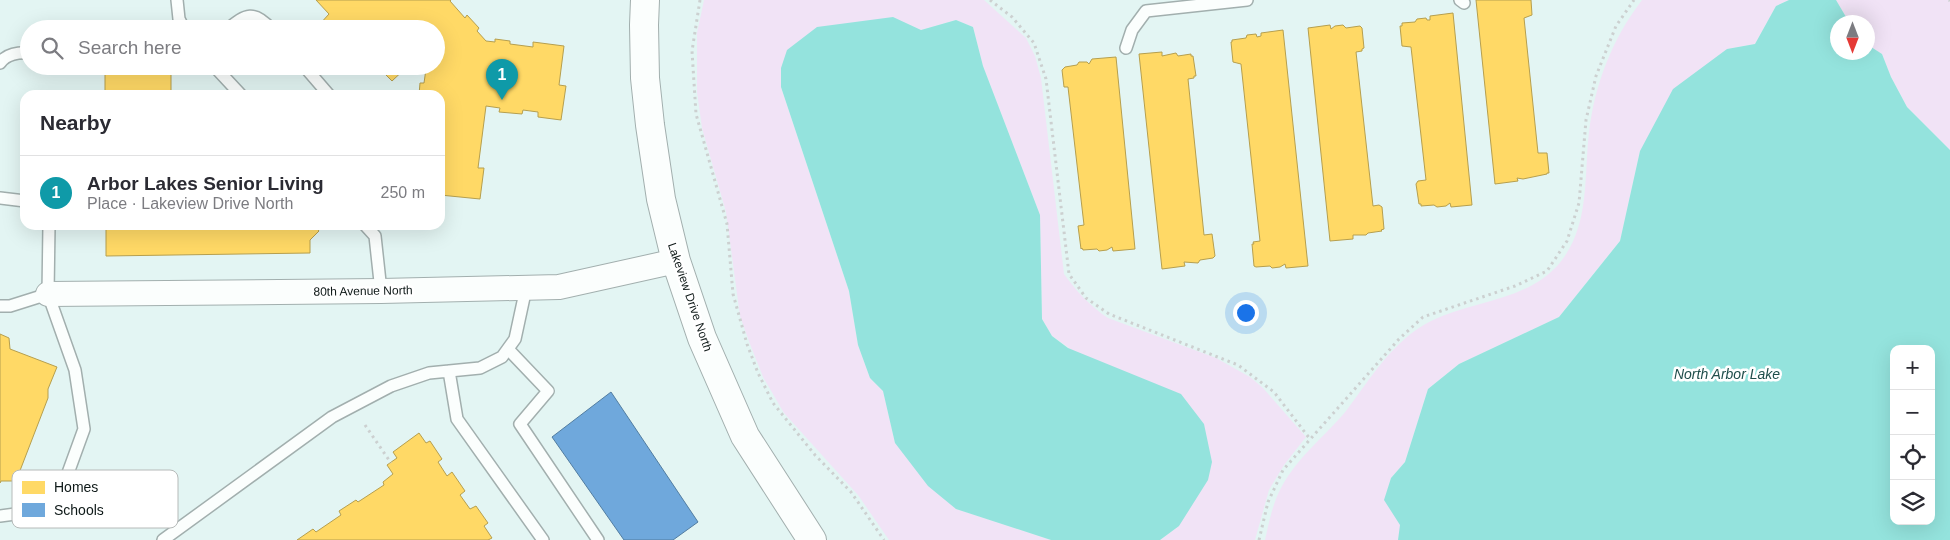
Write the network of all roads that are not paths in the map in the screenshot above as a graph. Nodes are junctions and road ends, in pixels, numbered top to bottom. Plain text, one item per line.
1 (177, 0) edge
2 (646, 0) edge
3 (1247, 0) edge
4 (180, 20) edge
5 (239, 20) edge
6 (264, 20) edge
7 (1126, 48) dead end
8 (20, 52) edge
9 (0, 63) edge
10 (222, 75) edge
11 (312, 75) edge
12 (236, 90) edge
13 (325, 90) edge
14 (0, 198) edge
15 (20, 200) edge
16 (49, 230) edge
17 (370, 230) edge
18 (676, 261) junction
19 (526, 288) junction
20 (381, 291) junction
21 (48, 294) junction
22 (0, 306) edge
23 (508, 349) junction
24 (449, 371) junction
25 (69, 470) edge
26 (802, 537) edge
27 (167, 539) edge
28 (543, 540) edge
29 (598, 540) edge

1 - 4 lane
2 - 18 street, Lakeview Drive North
3 - 7 lane
5 - 6 lane
8 - 9 lane
10 - 12 lane
11 - 13 lane
14 - 15 lane
16 - 21 lane
17 - 20 lane
18 - 19 street, 80th Avenue North
18 - 26 street, Lakeview Drive North
19 - 20 street, 80th Avenue North
19 - 23 lane
20 - 21 street, 80th Avenue North
21 - 22 lane
21 - 25 lane
23 - 24 lane
23 - 29 lane
24 - 27 lane
24 - 28 lane

